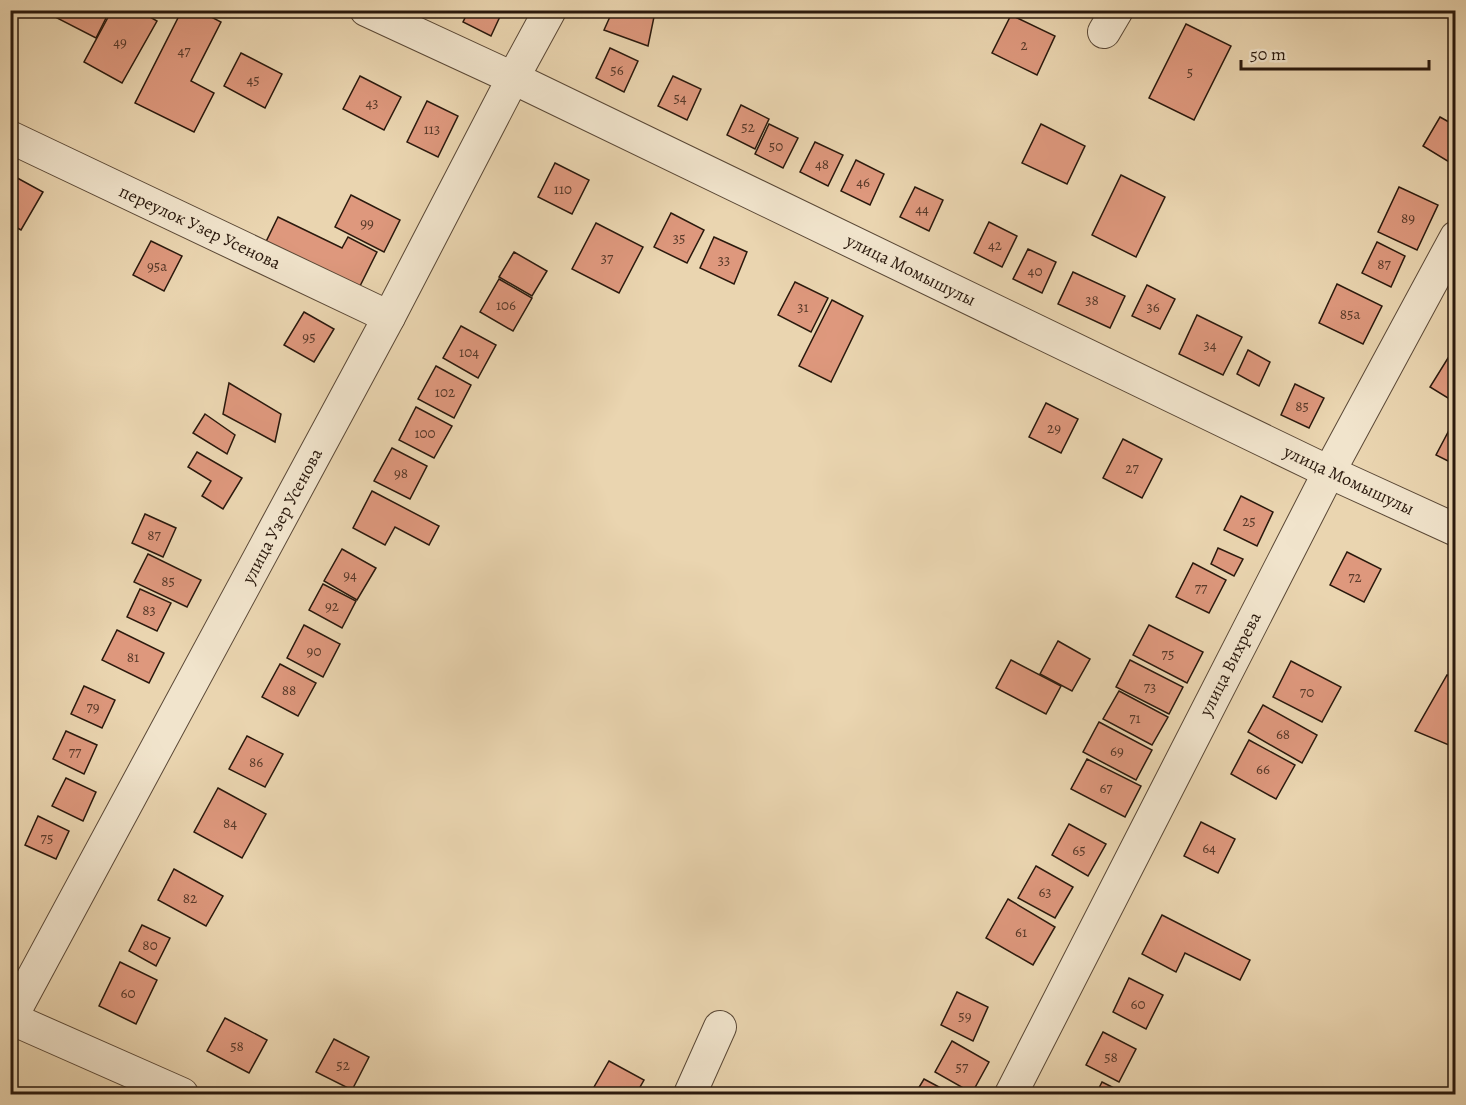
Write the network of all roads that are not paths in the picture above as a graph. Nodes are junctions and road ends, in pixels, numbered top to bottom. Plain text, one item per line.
1 (366, 10) edge
2 (550, 10) edge
3 (513, 78) junction
4 (10, 136) edge
5 (1455, 237) edge
6 (389, 316) junction
7 (1329, 472) junction
8 (1455, 530) edge
9 (11, 1019) edge
10 (720, 1027) dead end
11 (182, 1095) edge
12 (690, 1095) edge
13 (1011, 1095) edge

1 - 3 street, улица Момышулы
2 - 3 street, улица Узер Усенова
3 - 6 street, улица Узер Усенова
3 - 7 street, улица Момышулы
4 - 6 street, переулок Узер Усенова
5 - 7 street, улица Вихрева
6 - 9 street, улица Узер Усенова
7 - 8 street, улица Момышулы
7 - 13 street, улица Вихрева
9 - 11 street
10 - 12 street

